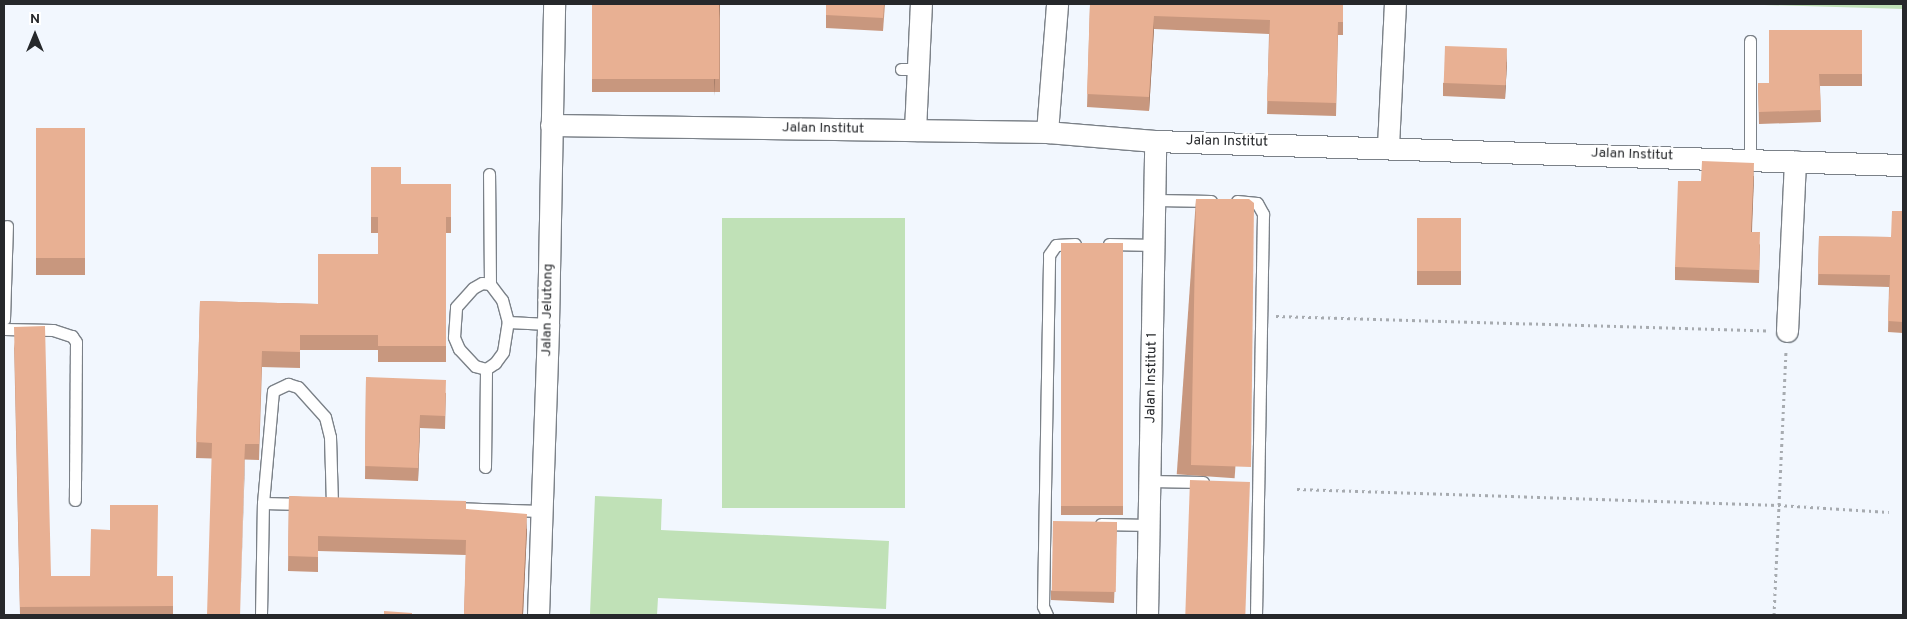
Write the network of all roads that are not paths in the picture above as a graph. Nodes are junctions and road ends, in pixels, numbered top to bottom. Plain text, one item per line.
1 (554, 4) edge
2 (921, 4) edge
3 (1057, 4) edge
4 (1395, 4) edge
5 (1750, 41) dead end
6 (551, 125) junction
7 (915, 130) junction
8 (1047, 132) junction
9 (1155, 141) junction
10 (1388, 146) junction
11 (1750, 159) junction
12 (1795, 162) junction
13 (1903, 165) edge
14 (489, 174) dead end
15 (1156, 200) junction
16 (6, 226) dead end
17 (1155, 245) junction
18 (490, 284) junction
19 (4, 319) edge
20 (508, 322) junction
21 (548, 324) junction
22 (4, 329) edge
23 (1787, 332) road end
24 (486, 369) junction
25 (485, 467) dead end
26 (1150, 482) junction
27 (1218, 483) edge
28 (75, 500) dead end
29 (262, 503) junction
30 (441, 508) edge
31 (541, 511) junction
32 (1092, 523) edge
33 (1149, 525) junction
34 (261, 615) edge
35 (538, 615) edge
36 (1047, 615) edge
37 (1147, 615) edge
38 (1256, 615) edge

1 - 6 street, Jalan Jelutong
2 - 7 street
3 - 8 street
4 - 10 street
5 - 11 lane
6 - 7 street, Jalan Institut
6 - 21 street, Jalan Jelutong
7 - 8 street, Jalan Institut
8 - 9 street, Jalan Institut
9 - 10 street, Jalan Institut
9 - 15 street, Jalan Institut 1
10 - 11 street, Jalan Institut
11 - 12 street, Jalan Institut
12 - 13 street, Jalan Institut
12 - 23 street
14 - 18 lane
15 - 17 street, Jalan Institut 1
15 - 38 lane
16 - 19 lane
17 - 26 street, Jalan Institut 1
17 - 36 lane
18 - 20 lane
18 - 24 lane
20 - 21 lane
20 - 24 lane
21 - 31 street, Jalan Jelutong
22 - 28 lane
24 - 25 lane
26 - 27 lane
26 - 33 street, Jalan Institut 1
29 - 29 lane
29 - 34 lane
30 - 31 lane
31 - 35 street, Jalan Jelutong
32 - 33 lane
33 - 37 street, Jalan Institut 1

